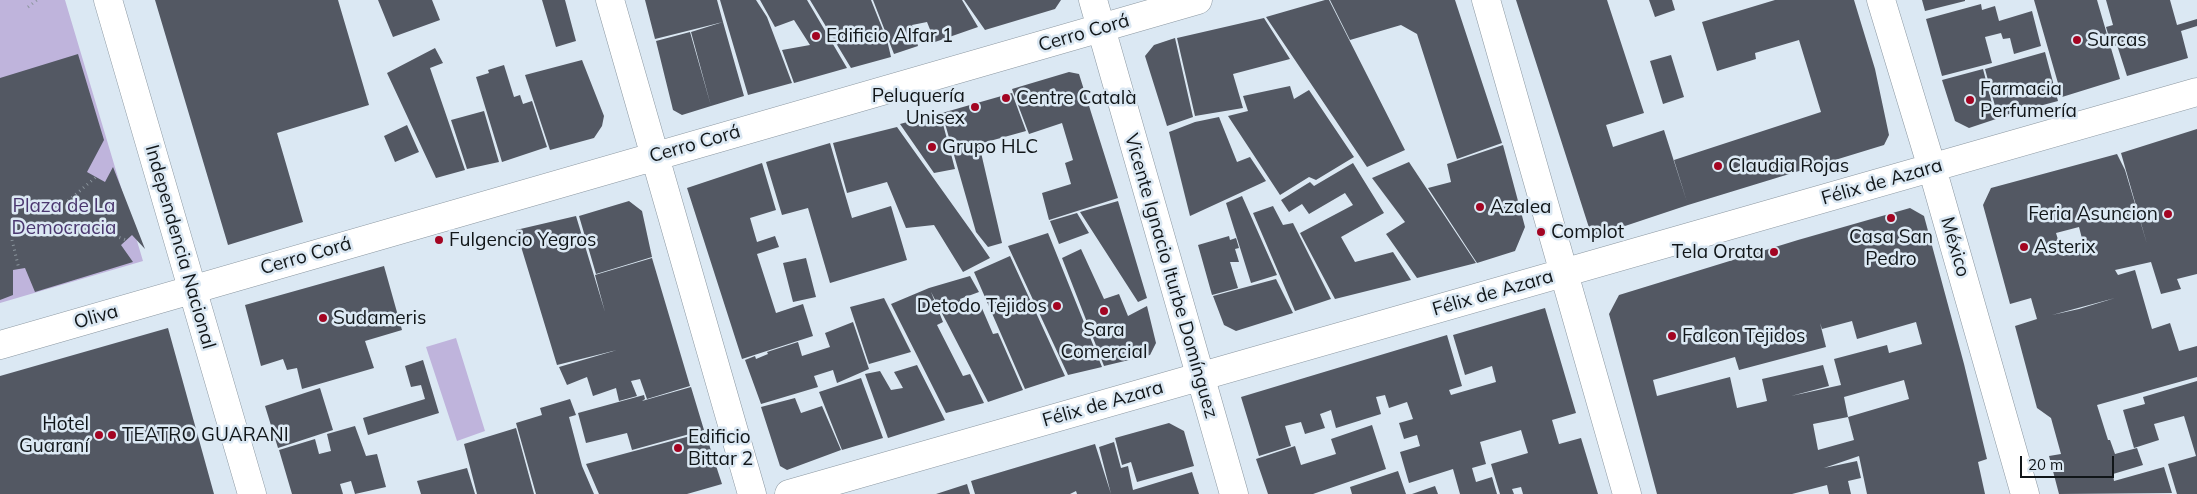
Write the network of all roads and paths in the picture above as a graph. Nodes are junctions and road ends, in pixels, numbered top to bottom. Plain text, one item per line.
1 (37, 0) edge
2 (108, 0) edge
3 (610, 0) edge
4 (1093, 0) edge
5 (1198, 0) edge
6 (1486, 0) edge
7 (1882, 0) edge
8 (28, 7) dead end
9 (1101, 28) junction
10 (2197, 92) edge
11 (655, 156) junction
12 (1932, 168) junction
13 (96, 177) dead end
14 (68, 201) dead end
15 (110, 234) dead end
16 (12, 240) dead end
17 (126, 240) dead end
18 (19, 269) dead end
19 (1564, 273) junction
20 (192, 288) junction
21 (0, 345) edge
22 (1200, 376) junction
23 (252, 494) edge
24 (752, 494) edge
25 (789, 494) edge
26 (1234, 494) edge
27 (1627, 494) edge
28 (2025, 494) edge

1 - 8 path
2 - 20 street, Independencia Nacional
3 - 11 street
4 - 9 street, Vicente Ignacio Iturbe Domínguez
5 - 9 street, Cerro Corá
6 - 19 street
7 - 12 street, México
9 - 11 street, Cerro Corá
9 - 22 street, Vicente Ignacio Iturbe Domínguez
10 - 12 street, Félix de Azara
11 - 20 street, Cerro Corá
11 - 24 street
12 - 19 street, Félix de Azara
12 - 28 street, México
13 - 14 path
15 - 17 path
16 - 18 path
19 - 22 street, Félix de Azara
19 - 27 street
20 - 21 street, Oliva
20 - 23 street, Independencia Nacional
22 - 25 street, Félix de Azara
22 - 26 street, Vicente Ignacio Iturbe Domínguez

